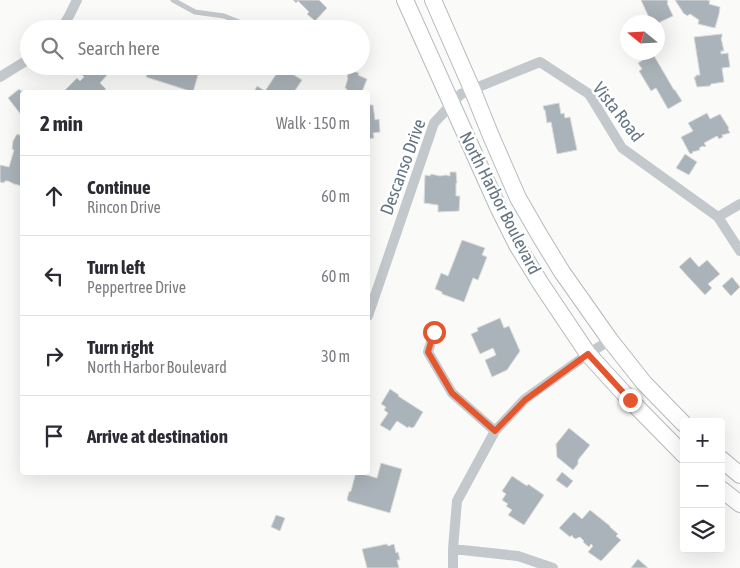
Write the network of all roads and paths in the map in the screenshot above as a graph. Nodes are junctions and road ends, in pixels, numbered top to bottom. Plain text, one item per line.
1 (77, 0) edge
2 (173, 0) edge
3 (405, 0) edge
4 (433, 0) edge
5 (66, 20) edge
6 (234, 20) edge
7 (20, 65) edge
8 (0, 77) edge
9 (461, 96) junction
10 (740, 204) edge
11 (718, 217) junction
12 (740, 251) edge
13 (370, 310) edge
14 (434, 332) dead end
15 (610, 340) junction
16 (588, 354) junction
17 (680, 420) edge
18 (495, 431) junction
19 (680, 451) edge
20 (725, 462) edge
21 (740, 475) edge
22 (725, 492) edge
23 (740, 504) edge
24 (452, 549) junction
25 (453, 568) edge
26 (553, 568) edge

1 - 5 street
2 - 6 lane
3 - 9 main road, North Harbor Boulevard
4 - 9 main road, North Harbor Boulevard
7 - 8 street
9 - 11 street, Vista Road
9 - 13 street, Descanso Drive
9 - 15 main road, North Harbor Boulevard
9 - 16 main road, North Harbor Boulevard
10 - 11 street
11 - 12 street
14 - 18 street
15 - 16 street
15 - 17 main road, North Harbor Boulevard
16 - 18 street
16 - 19 main road, North Harbor Boulevard
18 - 24 street
20 - 21 main road
22 - 23 main road
24 - 25 street
24 - 26 street

